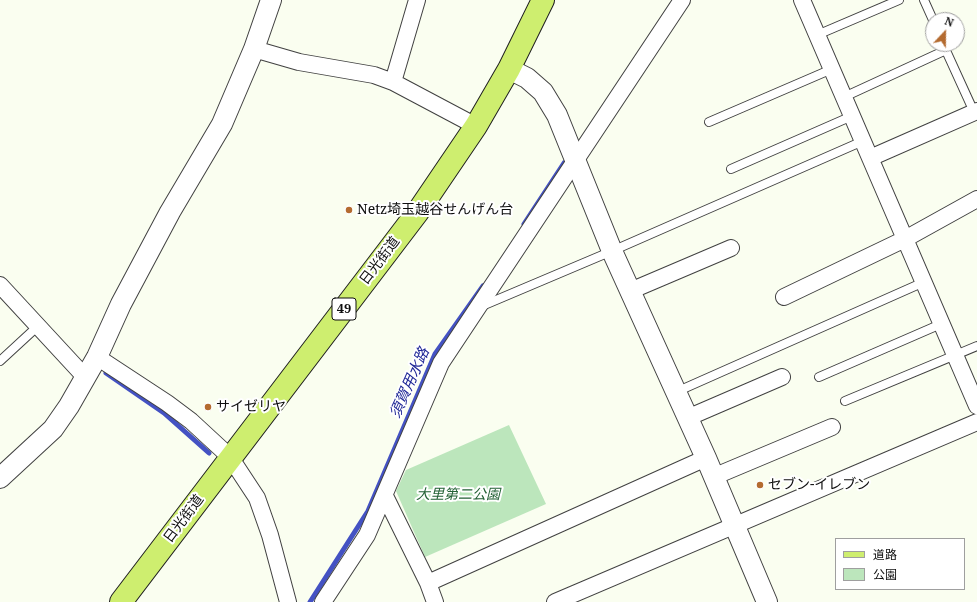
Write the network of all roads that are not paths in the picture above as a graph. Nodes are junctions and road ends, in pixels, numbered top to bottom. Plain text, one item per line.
1 (271, 0) edge
2 (417, 0) edge
3 (543, 0) edge
4 (682, 0) edge
5 (802, 0) edge
6 (899, 0) edge
7 (924, 0) edge
8 (929, 12) edge
9 (817, 35) junction
10 (254, 48) junction
11 (934, 52) edge
12 (946, 52) edge
13 (509, 69) junction
14 (832, 69) junction
15 (393, 82) junction
16 (844, 97) junction
17 (975, 112) edge
18 (852, 116) junction
19 (709, 122) dead end
20 (476, 126) junction
21 (862, 141) junction
22 (870, 158) junction
23 (576, 161) junction
24 (731, 169) dead end
25 (977, 199) edge
26 (905, 239) junction
27 (731, 248) dead end
28 (612, 251) junction
29 (924, 282) junction
30 (0, 285) edge
31 (630, 291) junction
32 (784, 298) dead end
33 (476, 309) junction
34 (941, 324) junction
35 (38, 326) junction
36 (977, 346) edge
37 (955, 356) junction
38 (97, 357) junction
39 (0, 361) edge
40 (782, 377) dead end
41 (819, 377) dead end
42 (86, 378) junction
43 (675, 392) junction
44 (845, 401) dead end
45 (977, 406) edge
46 (687, 418) junction
47 (977, 422) edge
48 (832, 427) dead end
49 (230, 457) junction
50 (706, 458) junction
51 (713, 477) junction
52 (0, 478) edge
53 (385, 496) junction
54 (734, 525) junction
55 (428, 582) junction
56 (121, 602) edge
57 (288, 602) edge
58 (323, 602) edge
59 (435, 602) edge
60 (555, 602) edge
61 (768, 602) edge

1 - 10 street
2 - 15 street
3 - 13 main road, 日光街道 / 49
4 - 23 street
5 - 9 street
6 - 9 lane
7 - 8 lane
9 - 14 street
10 - 15 street
10 - 38 street
11 - 16 lane
12 - 17 lane
13 - 20 main road, 日光街道 / 49
13 - 23 street
14 - 16 street
14 - 19 lane
15 - 20 street
16 - 18 street
17 - 22 street
18 - 21 street
18 - 24 lane
20 - 49 main road, 日光街道 / 49
21 - 22 street
21 - 28 lane
22 - 26 street
23 - 28 street
23 - 33 street
25 - 26 street
26 - 29 street
26 - 32 street
27 - 31 street
28 - 31 street
28 - 33 lane
29 - 34 street
29 - 43 lane
30 - 35 street
31 - 43 street
33 - 53 street
34 - 37 street
34 - 41 lane
35 - 39 lane
35 - 42 street
36 - 37 lane
37 - 44 lane
37 - 45 street
38 - 42 street
38 - 49 street
40 - 46 street
42 - 52 street
43 - 46 street
46 - 50 street
47 - 54 street
48 - 51 street
49 - 56 main road, 日光街道 / 49
49 - 57 street
50 - 51 street
50 - 55 street
51 - 54 street
53 - 55 street
53 - 58 street
54 - 60 street
54 - 61 street
55 - 59 street

